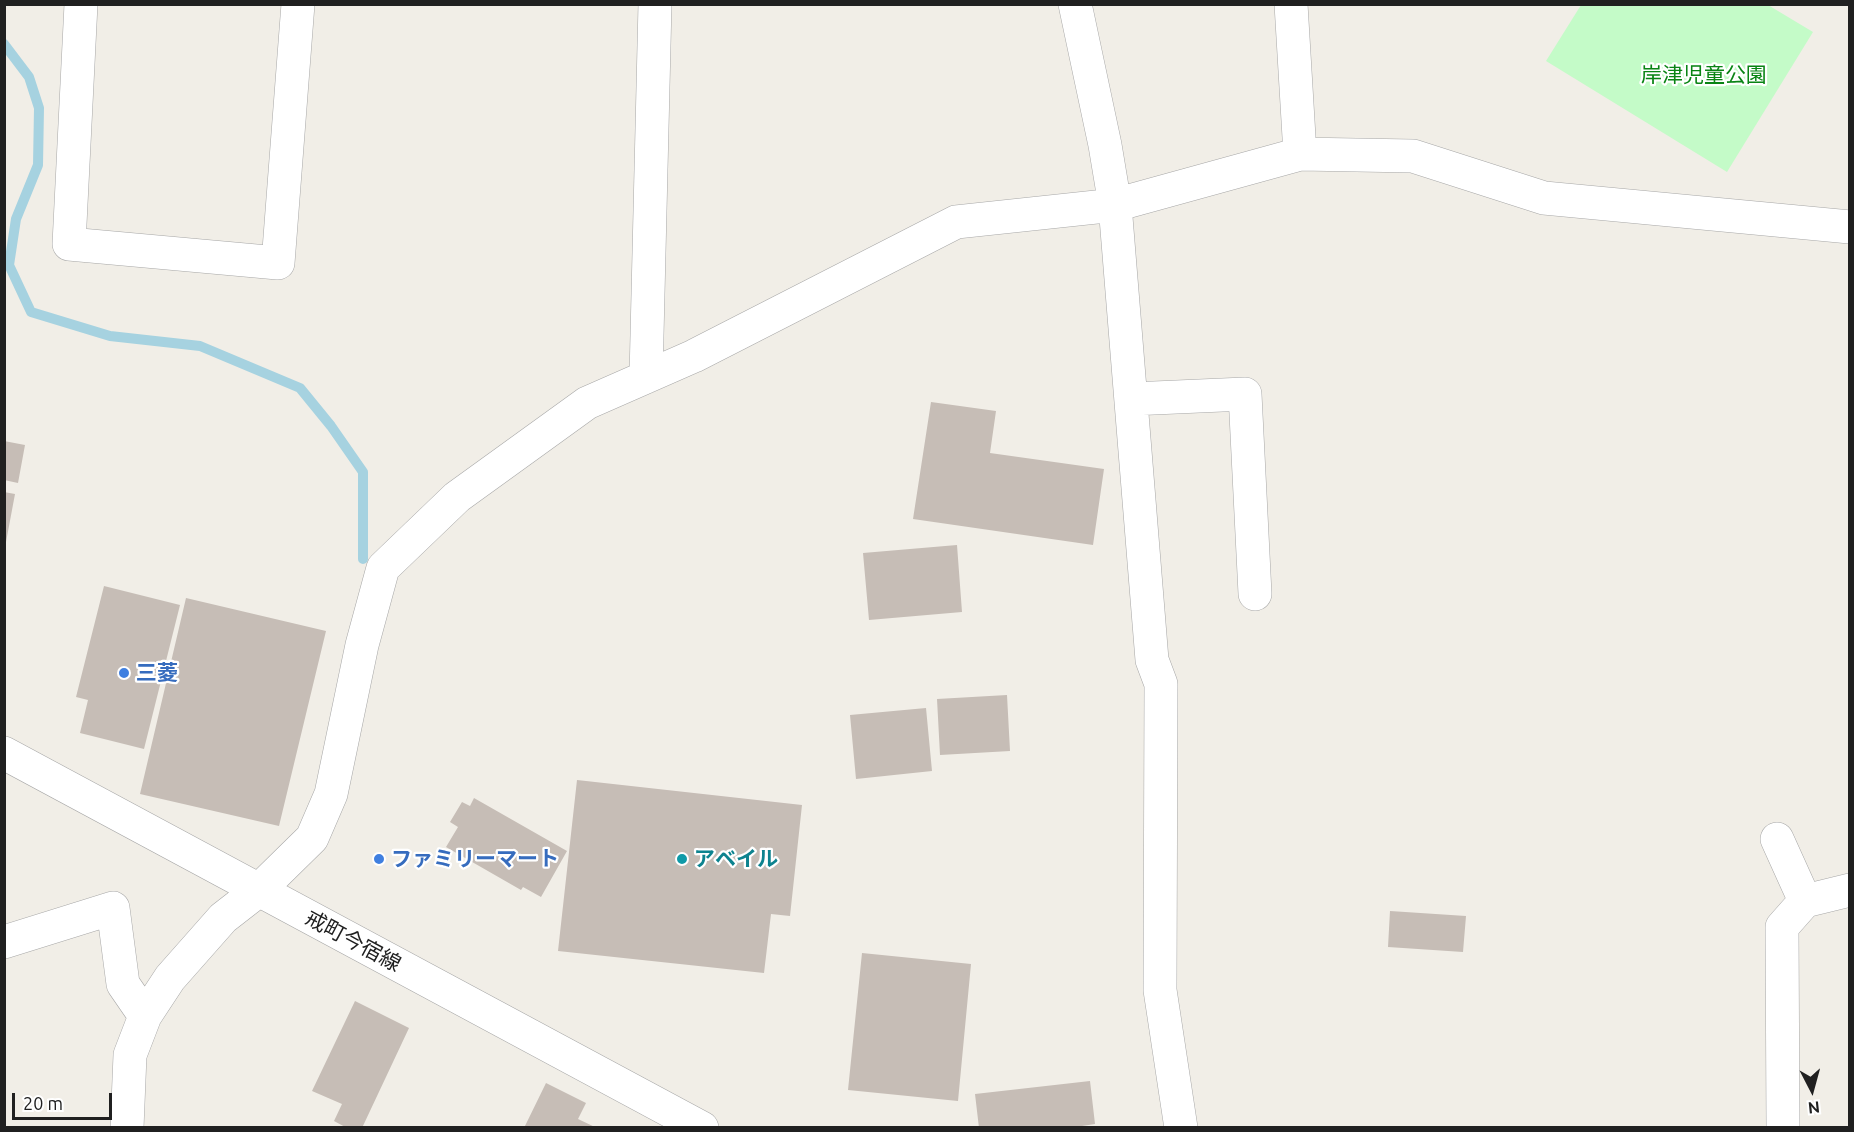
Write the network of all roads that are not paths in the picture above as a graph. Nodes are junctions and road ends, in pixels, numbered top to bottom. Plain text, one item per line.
1 (81, 4) edge
2 (298, 4) edge
3 (655, 4) edge
4 (1076, 4) edge
5 (1291, 4) edge
6 (1300, 154) junction
7 (1115, 205) junction
8 (1850, 227) edge
9 (646, 377) junction
10 (1131, 399) junction
11 (1255, 594) dead end
12 (4, 753) edge
13 (1777, 839) dead end
14 (259, 890) junction
15 (1850, 890) edge
16 (1805, 901) junction
17 (4, 942) edge
18 (145, 1016) junction
19 (127, 1128) edge
20 (702, 1128) edge
21 (1181, 1128) edge
22 (1783, 1128) edge

1 - 2 street
3 - 9 street
4 - 7 street
5 - 6 street
6 - 7 street
6 - 8 street
7 - 9 street
7 - 10 street
9 - 14 street
10 - 11 street
10 - 21 street
12 - 14 street, 戒町今宿線
13 - 16 street
14 - 18 street
14 - 20 street, 戒町今宿線
15 - 16 street
16 - 22 street
17 - 18 street
18 - 19 street

